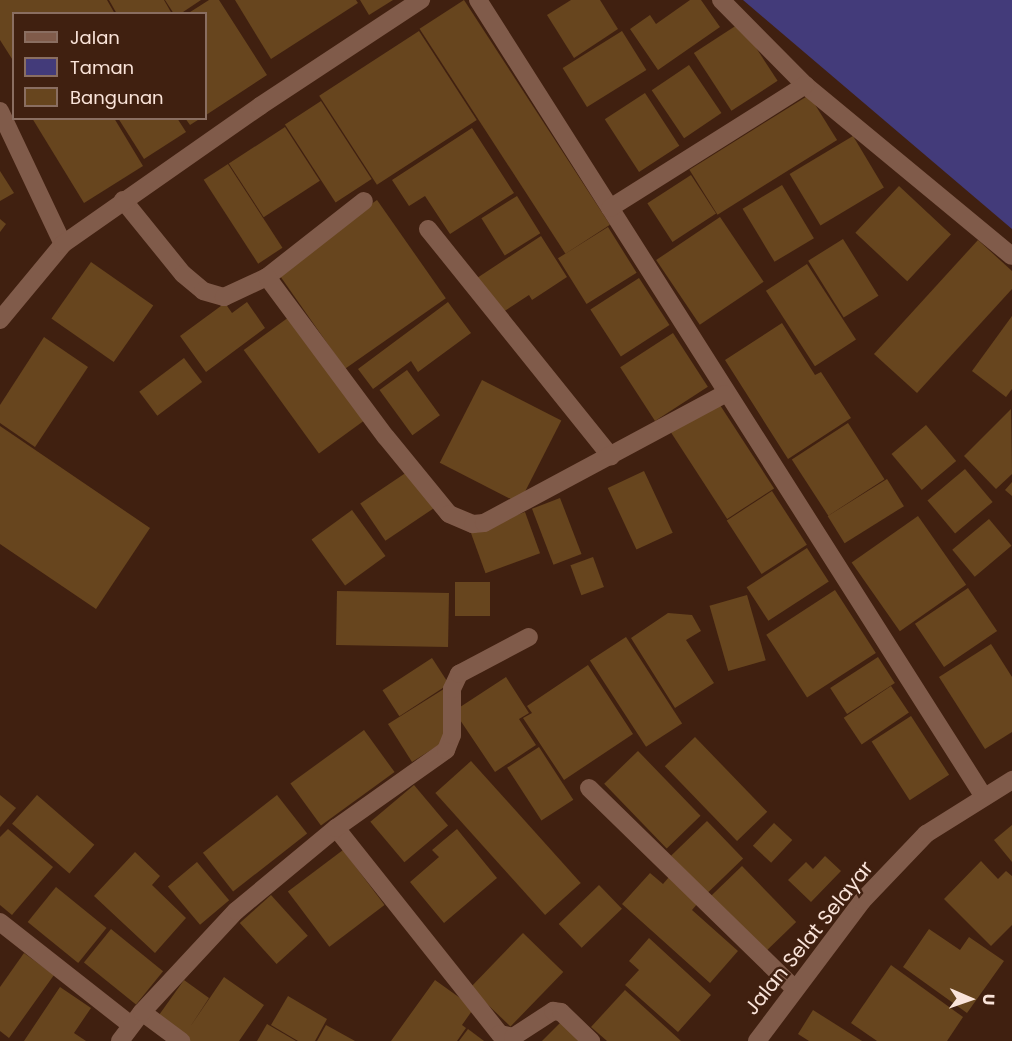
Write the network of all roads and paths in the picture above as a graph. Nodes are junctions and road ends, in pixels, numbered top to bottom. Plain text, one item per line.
1 (421, 0) edge
2 (478, 0) edge
3 (721, 0) edge
4 (805, 85) junction
5 (0, 111) edge
6 (123, 200) junction
7 (364, 201) dead end
8 (610, 208) junction
9 (428, 229) dead end
10 (63, 244) junction
11 (1012, 256) edge
12 (267, 277) junction
13 (0, 320) edge
14 (725, 394) junction
15 (611, 457) junction
16 (529, 637) dead end
17 (1012, 780) edge
18 (589, 788) dead end
19 (984, 796) junction
20 (336, 828) junction
21 (0, 922) edge
22 (795, 989) junction
23 (136, 1018) junction
24 (120, 1041) edge
25 (181, 1041) edge
26 (591, 1041) edge
27 (757, 1041) edge

1 - 6 street
2 - 8 street
3 - 4 street
4 - 8 street
4 - 11 street
5 - 10 street
6 - 10 street
6 - 12 street
7 - 12 street
8 - 14 street
9 - 15 street
10 - 13 street
12 - 15 street
14 - 15 street
14 - 19 street
16 - 20 street
17 - 19 street, Jalan Selat Selayar
18 - 22 street
19 - 22 street, Jalan Selat Selayar
20 - 23 street
20 - 26 street
21 - 23 street
22 - 27 street, Jalan Selat Selayar
23 - 24 street
23 - 25 street

